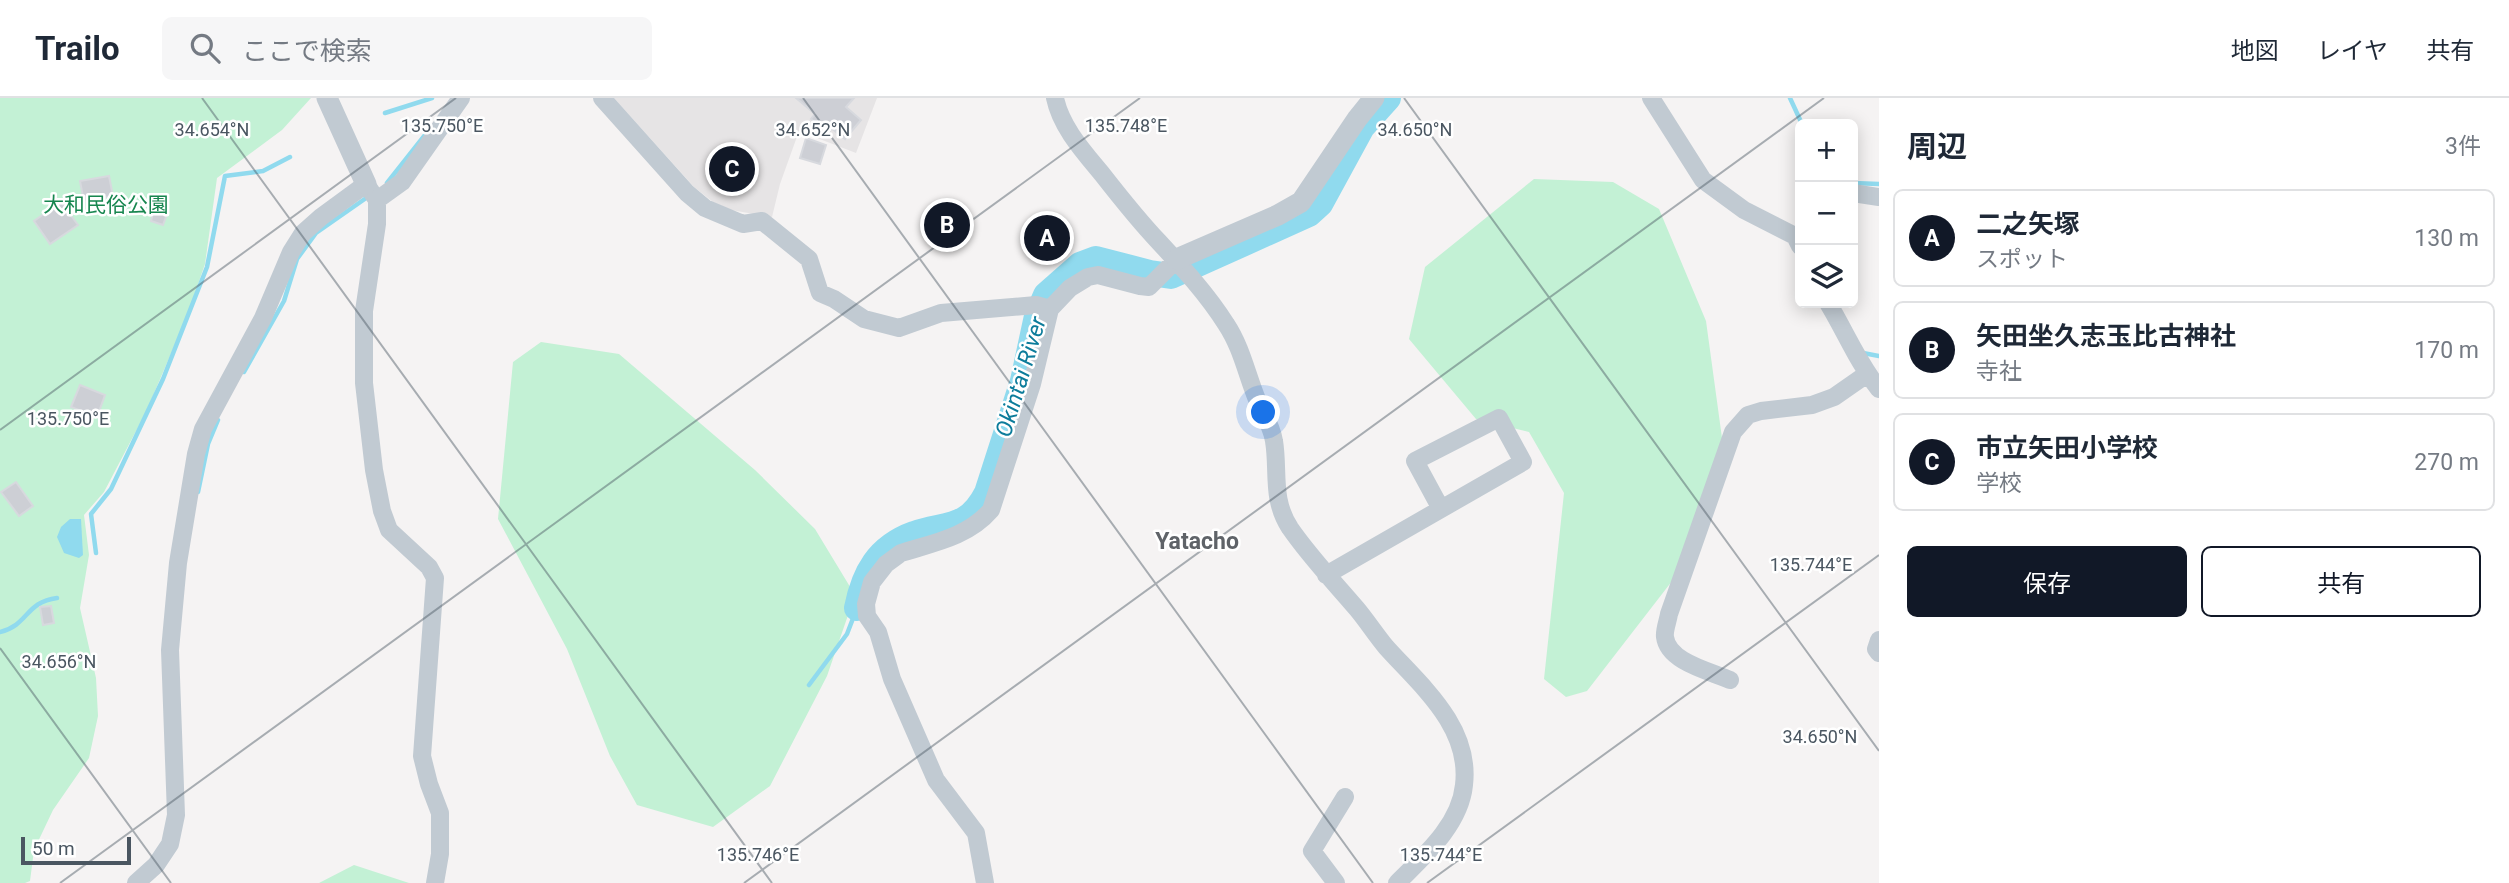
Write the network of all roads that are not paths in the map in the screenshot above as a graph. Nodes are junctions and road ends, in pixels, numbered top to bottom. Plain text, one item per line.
1 (327, 98) edge
2 (461, 98) edge
3 (603, 98) edge
4 (1055, 98) edge
5 (1374, 98) edge
6 (1651, 98) edge
7 (372, 192) junction
8 (1858, 194) edge
9 (1879, 197) edge
10 (1795, 235) edge
11 (1175, 270) junction
12 (1043, 307) junction
13 (1831, 308) edge
14 (1867, 374) junction
15 (1879, 389) edge
16 (1441, 509) junction
17 (1326, 575) junction
18 (1879, 640) edge
19 (1879, 653) edge
20 (1730, 680) dead end
21 (1345, 797) dead end
22 (136, 883) edge
23 (435, 883) edge
24 (985, 883) edge
25 (1336, 883) edge
26 (1397, 883) edge

1 - 7 street
2 - 7 street
3 - 12 street
4 - 11 street
5 - 11 street
6 - 10 street
7 - 22 street
7 - 23 street
8 - 9 street
11 - 12 street
11 - 17 street
12 - 24 street
13 - 14 street
14 - 15 street
14 - 20 street
16 - 16 street
16 - 17 street
17 - 26 street
18 - 19 street
21 - 25 street

